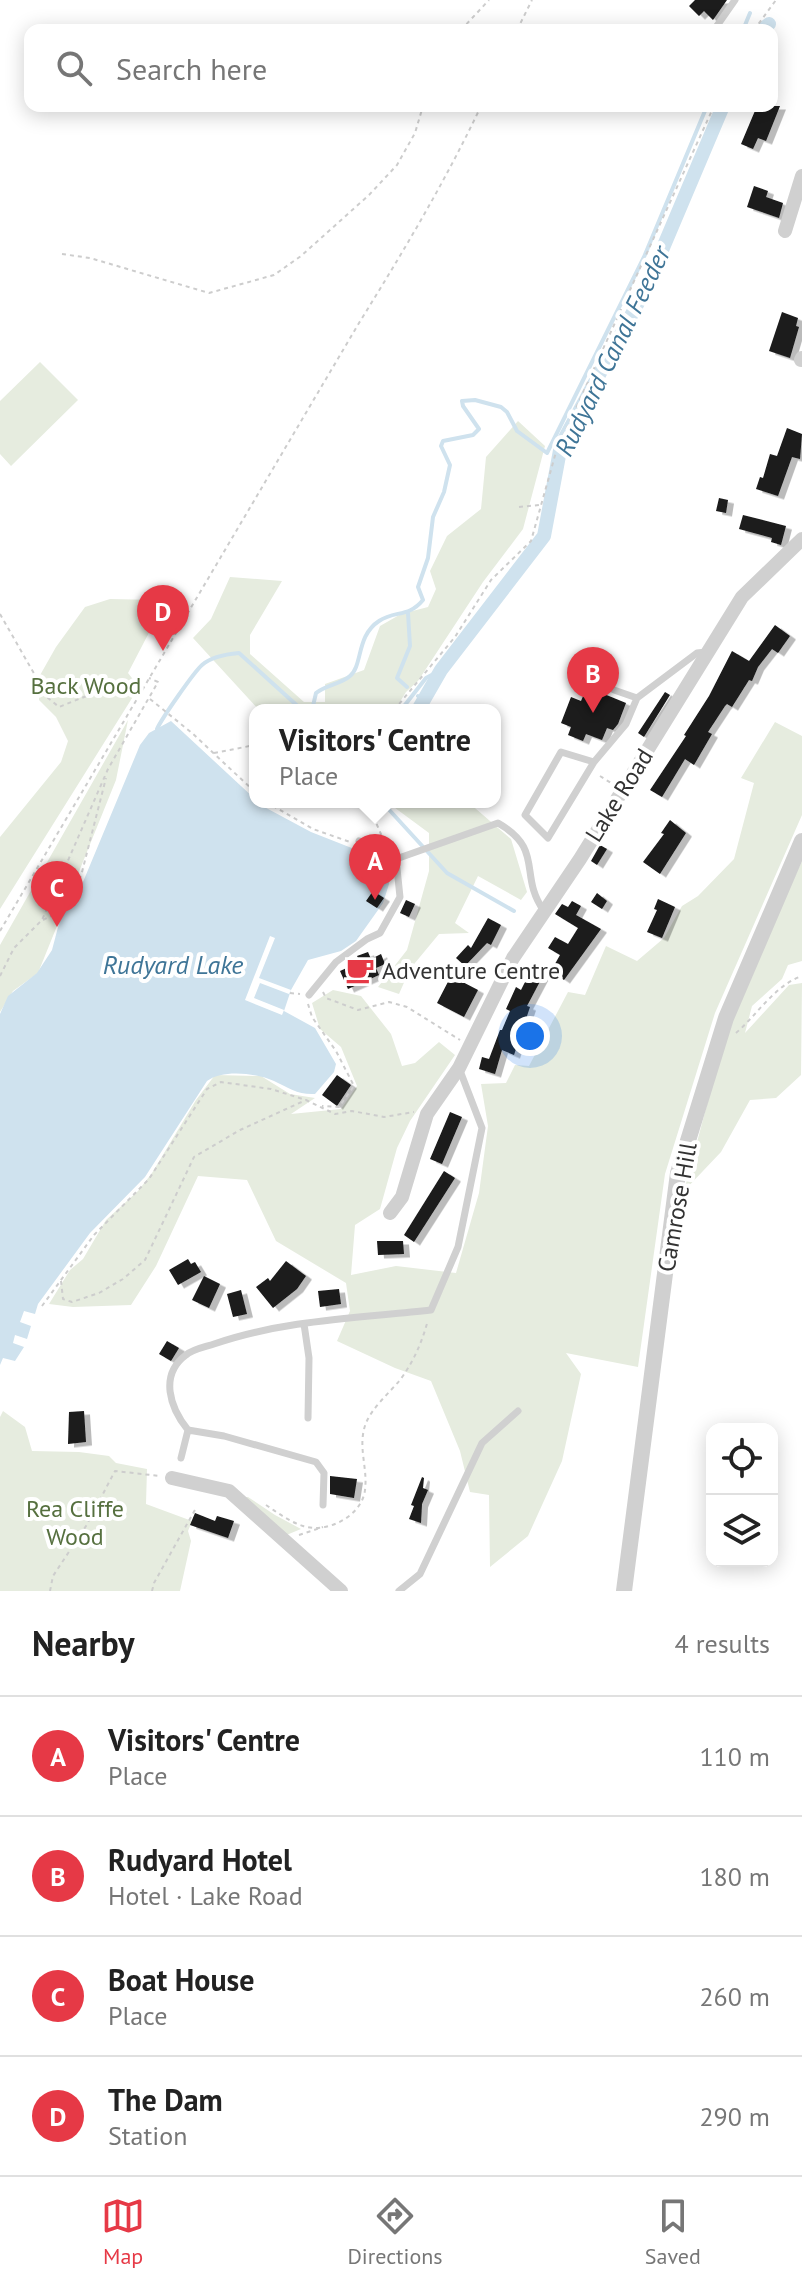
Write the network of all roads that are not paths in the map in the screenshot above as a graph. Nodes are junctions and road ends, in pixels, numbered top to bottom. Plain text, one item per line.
1 (735, 0) edge
2 (718, 24) edge
3 (802, 176) edge
4 (785, 231) dead end
5 (802, 539) edge
6 (708, 652) junction
7 (614, 690) dead end
8 (637, 698) junction
9 (592, 766) junction
10 (359, 841) road end
11 (802, 841) edge
12 (396, 859) junction
13 (544, 911) junction
14 (309, 995) road end
15 (459, 1068) junction
16 (390, 1213) dead end
17 (304, 1324) junction
18 (518, 1411) dead end
19 (308, 1418) dead end
20 (188, 1430) junction
21 (181, 1458) dead end
22 (172, 1478) road end
23 (323, 1505) dead end
24 (341, 1591) edge
25 (399, 1591) edge
26 (624, 1591) edge

1 - 2 lane
3 - 4 street
5 - 6 street, Lake Road
6 - 8 lane
6 - 13 street, Lake Road
7 - 8 lane
8 - 9 lane
9 - 9 lane
10 - 12 lane
11 - 26 street, Camrose Hill
12 - 13 lane
12 - 14 lane
13 - 15 street, Lake Road
15 - 16 street, Lake Road
15 - 17 lane
17 - 19 lane
17 - 20 lane
18 - 25 lane
20 - 21 lane
20 - 23 lane
22 - 24 street

